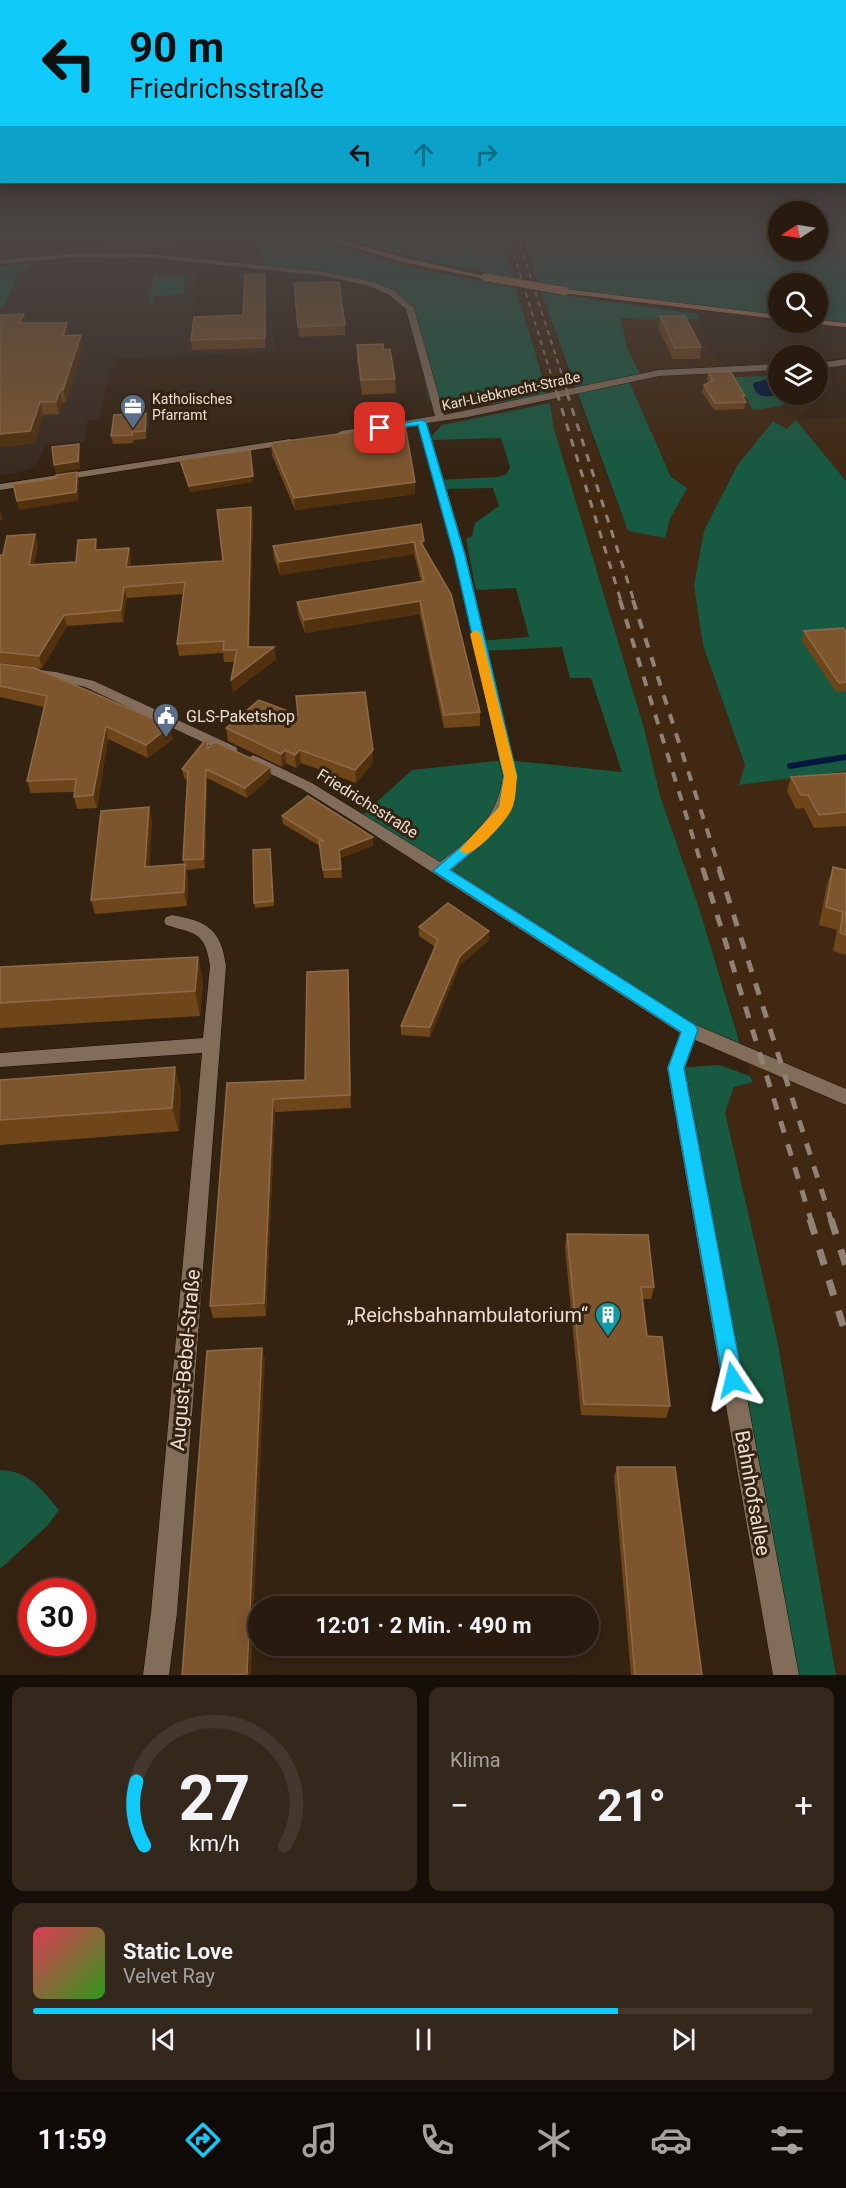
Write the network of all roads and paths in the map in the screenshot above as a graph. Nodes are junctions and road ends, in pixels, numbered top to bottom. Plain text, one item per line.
1 (411, 313) edge
2 (747, 313) edge
3 (768, 316) edge
4 (828, 323) edge
5 (846, 325) edge
6 (846, 362) edge
7 (828, 365) edge
8 (768, 368) edge
9 (440, 419) junction
10 (422, 422) junction
11 (333, 435) edge
12 (298, 441) edge
13 (0, 487) edge
14 (0, 669) edge
15 (440, 871) junction
16 (172, 921) dead end
17 (690, 1030) junction
18 (213, 1045) junction
19 (0, 1060) edge
20 (846, 1097) edge
21 (156, 1675) edge
22 (786, 1675) edge

1 - 9 street
2 - 3 main road, bridge
4 - 5 main road
6 - 7 street
8 - 9 street, Karl-Liebknecht-Straße
9 - 10 street, Karl-Liebknecht-Straße
10 - 11 street, Karl-Liebknecht-Straße
10 - 15 street
12 - 13 street
14 - 15 street, Friedrichsstraße
15 - 17 street, Friedrichsstraße
16 - 18 street, August-Bebel-Straße
17 - 20 street, Friedrichsstraße
17 - 22 street, Bahnhofsallee
18 - 19 street
18 - 21 street, August-Bebel-Straße

